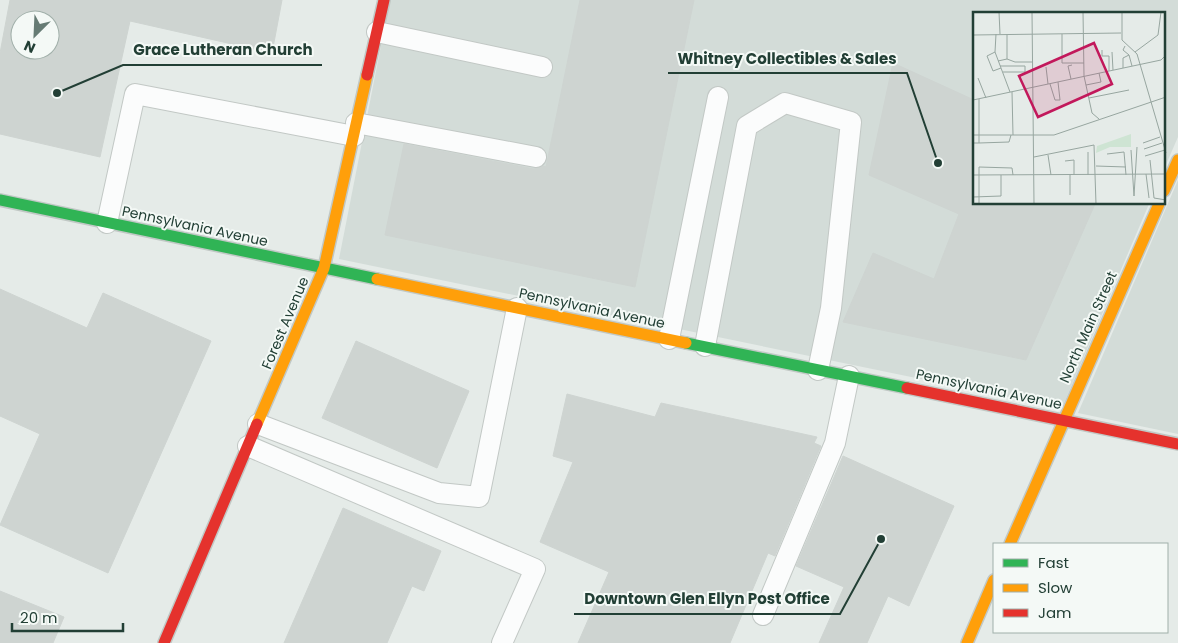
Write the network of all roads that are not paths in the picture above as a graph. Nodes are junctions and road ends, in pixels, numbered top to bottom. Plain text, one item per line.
1 (384, 0) edge
2 (377, 32) junction
3 (542, 67) dead end
4 (718, 97) dead end
5 (355, 130) junction
6 (536, 156) dead end
7 (1178, 160) edge
8 (1166, 187) edge
9 (0, 200) edge
10 (1159, 205) edge
11 (107, 223) junction
12 (324, 268) junction
13 (517, 308) junction
14 (669, 339) junction
15 (705, 346) junction
16 (818, 370) junction
17 (849, 376) junction
18 (1063, 420) junction
19 (258, 424) junction
20 (1178, 444) edge
21 (248, 446) junction
22 (1010, 543) edge
23 (993, 582) edge
24 (763, 615) dead end
25 (164, 643) edge
26 (502, 643) edge
27 (967, 643) edge

1 - 2 street, Forest Avenue
2 - 3 lane
2 - 5 street, Forest Avenue
4 - 14 lane
5 - 6 lane
5 - 11 lane
5 - 12 street, Forest Avenue
7 - 8 street
9 - 11 street, Pennsylvania Avenue
10 - 18 street, North Main Street
11 - 12 street, Pennsylvania Avenue
12 - 13 street, Pennsylvania Avenue
12 - 19 street, Forest Avenue
13 - 14 street, Pennsylvania Avenue
13 - 19 lane
14 - 15 street, Pennsylvania Avenue
15 - 16 street, Pennsylvania Avenue
15 - 16 lane
16 - 17 street, Pennsylvania Avenue
17 - 18 street, Pennsylvania Avenue
17 - 24 lane
18 - 20 street, Pennsylvania Avenue
18 - 22 street, North Main Street
19 - 21 street, Forest Avenue
21 - 25 street, Forest Avenue
21 - 26 lane
23 - 27 street

